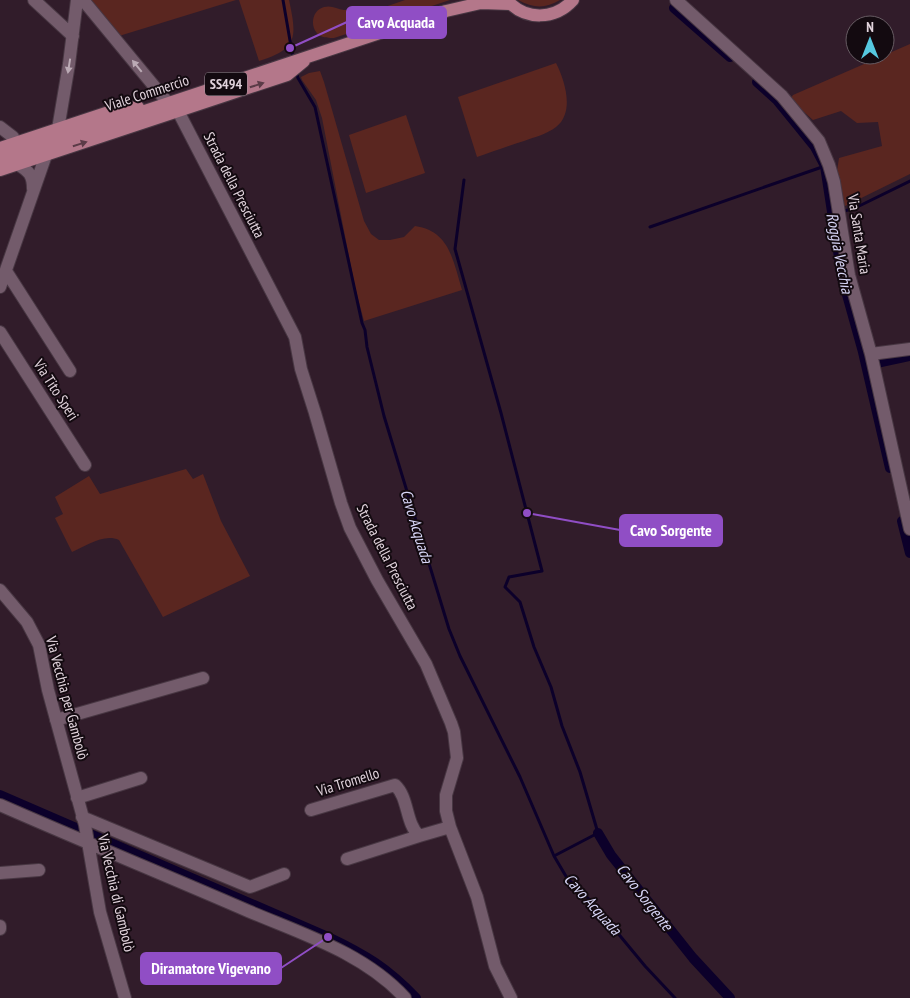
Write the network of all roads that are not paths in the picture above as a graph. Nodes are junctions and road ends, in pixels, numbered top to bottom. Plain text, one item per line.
1 (34, 0) edge
2 (77, 0) edge
3 (83, 0) edge
4 (467, 0) edge
5 (574, 0) edge
6 (676, 0) edge
7 (509, 2) edge
8 (446, 11) junction
9 (73, 36) junction
10 (173, 107) junction
11 (0, 127) edge
12 (58, 129) junction
13 (13, 137) dead end
14 (0, 148) edge
15 (46, 155) junction
16 (0, 159) edge
17 (17, 164) junction
18 (0, 170) edge
19 (33, 189) junction
20 (6, 271) junction
21 (0, 287) edge
22 (0, 332) edge
23 (910, 349) edge
24 (872, 361) junction
25 (70, 371) dead end
26 (85, 466) dead end
27 (910, 529) edge
28 (0, 590) edge
29 (203, 678) dead end
30 (56, 720) junction
31 (141, 778) dead end
32 (77, 798) junction
33 (0, 805) edge
34 (311, 810) dead end
35 (84, 821) junction
36 (450, 827) junction
37 (419, 836) junction
38 (87, 840) junction
39 (347, 859) dead end
40 (39, 870) dead end
41 (0, 873) edge
42 (284, 874) dead end
43 (125, 998) edge
44 (405, 998) edge
45 (511, 998) edge

1 - 9 street
2 - 9 street
10 -> 3 street, Strada della Presciutta
4 - 8 main road, Viale Commercio / SS494
5 - 7 main road, Viale Commercio / SS494
6 - 24 street, Via Santa Maria
7 - 8 main road, Viale Commercio / SS494
8 - 10 main road, Viale Commercio / SS494
9 -> 12 street
10 - 12 main road
15 -> 10 main road
10 - 16 main road, Viale Commercio / SS494
10 - 36 street, Strada della Presciutta
11 - 13 street
12 - 14 main road
15 - 17 main road
15 - 19 street
17 - 18 main road
17 - 19 street
19 - 20 street
20 - 21 street
20 - 25 street
22 - 26 street, Via Tito Speri
23 - 24 street
24 - 27 street, Via Santa Maria
28 - 30 street, Via Vecchia per Gambolò
29 - 30 street
30 - 32 street, Via Vecchia per Gambolò
31 - 32 street
32 - 35 street, Via Vecchia per Gambolò
33 - 38 street
34 - 37 street, Via Tromello
35 - 38 street, Via Vecchia di Gambolò
35 - 42 street
36 - 37 street
36 - 45 street, Strada della Presciutta
37 - 39 street
38 - 43 street, Via Vecchia di Gambolò
38 - 44 street
40 - 41 street

